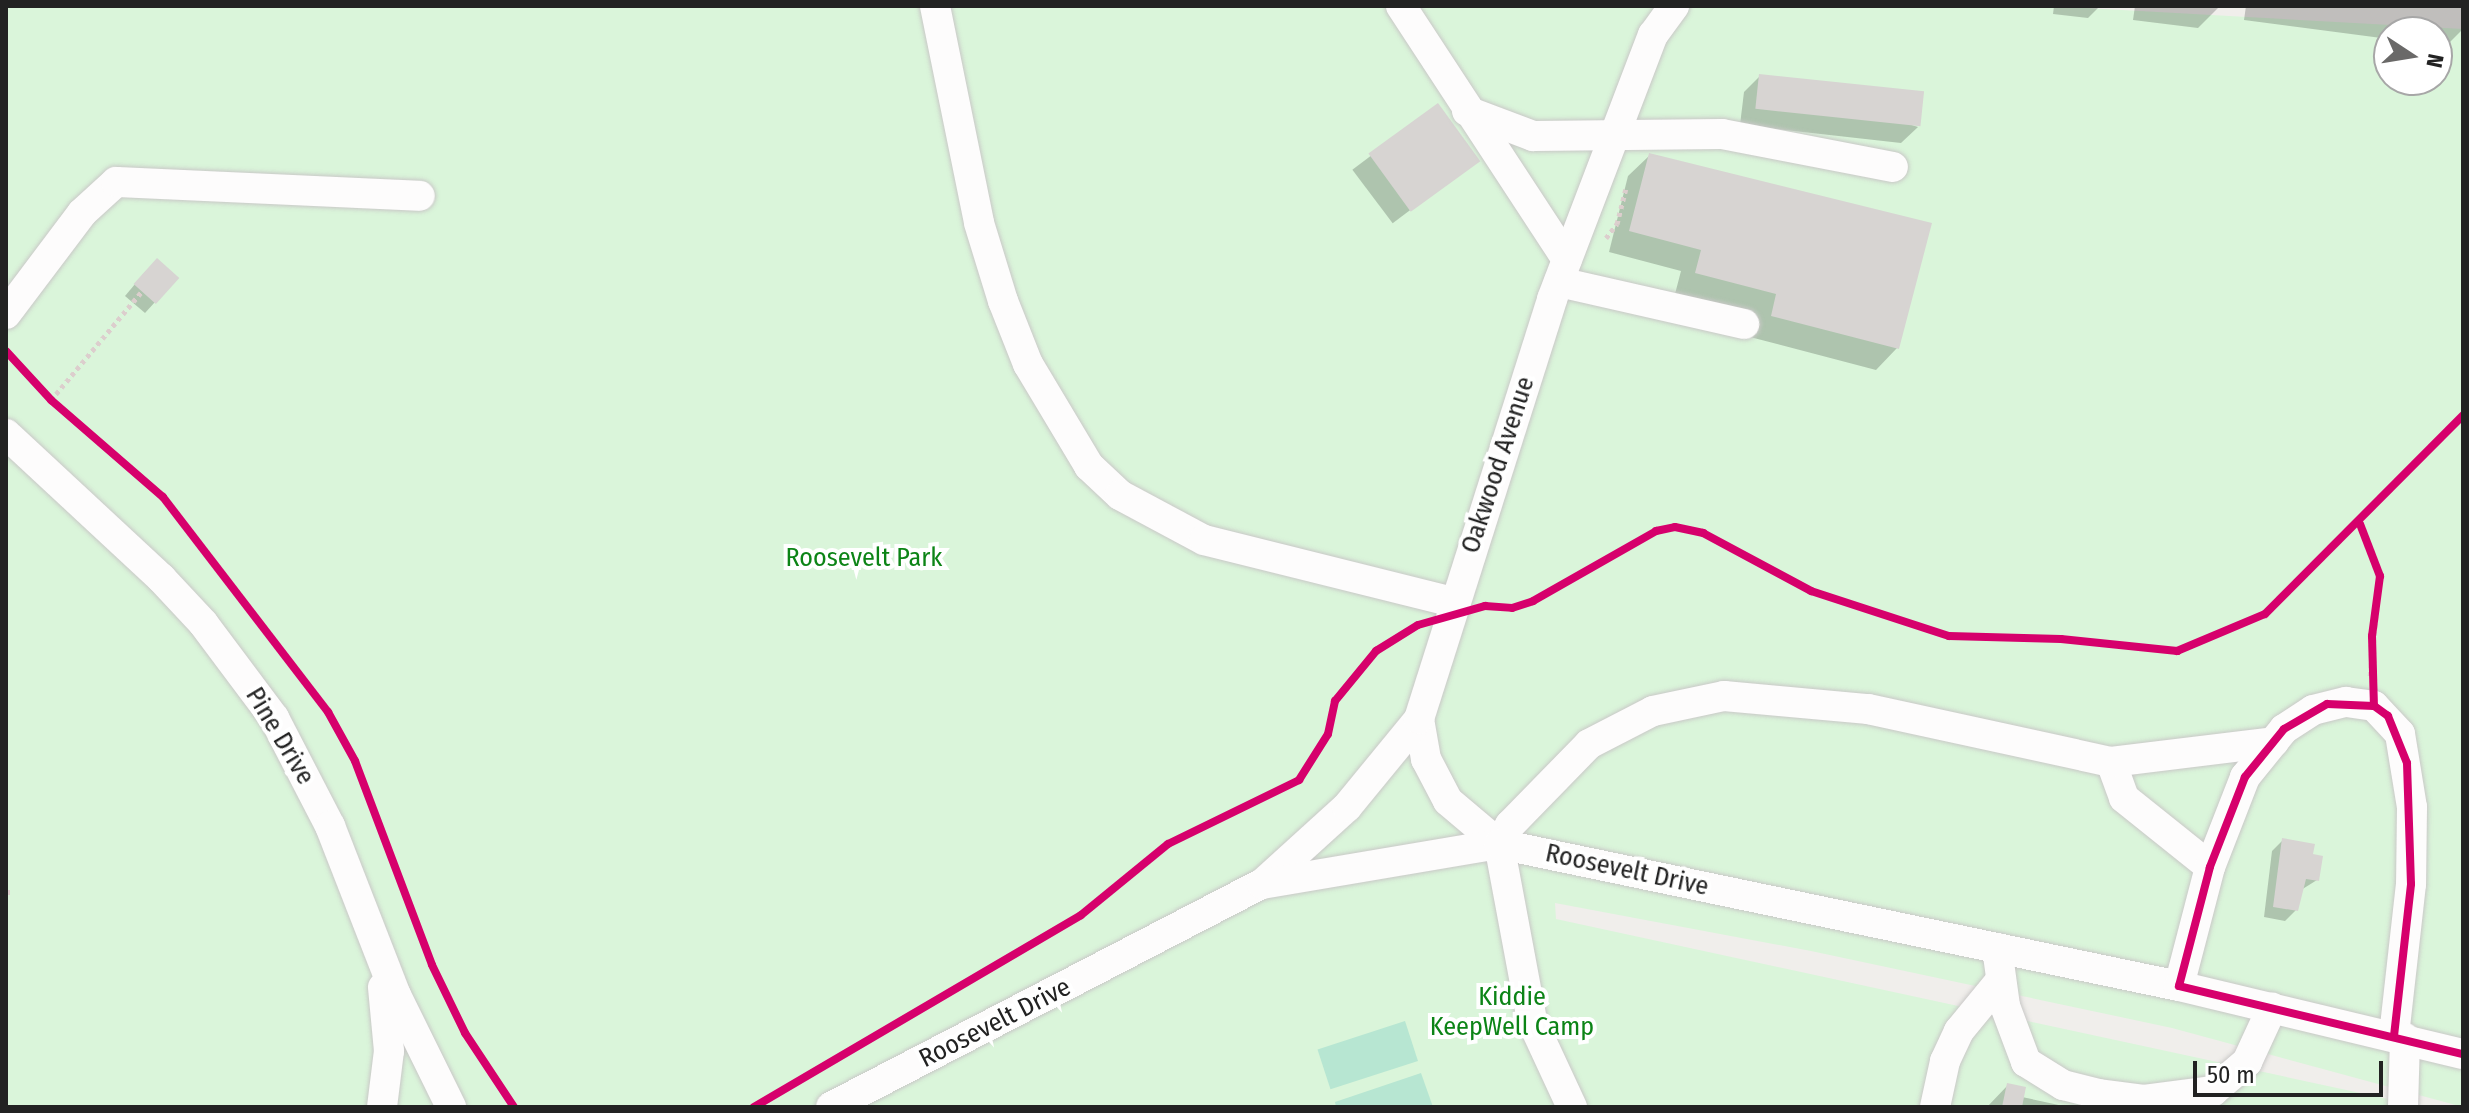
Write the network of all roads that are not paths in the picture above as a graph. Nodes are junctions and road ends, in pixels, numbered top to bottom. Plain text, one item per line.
1 (935, 6) edge
2 (1401, 6) edge
3 (1674, 6) edge
4 (1467, 111) junction
5 (1614, 135) junction
6 (1893, 167) dead end
7 (420, 196) dead end
8 (1563, 271) junction
9 (6, 314) edge
10 (1744, 324) dead end
11 (6, 434) edge
12 (1453, 602) junction
13 (1419, 719) junction
14 (2274, 742) junction
15 (2111, 762) junction
16 (1499, 844) junction
17 (2210, 867) junction
18 (1262, 884) junction
19 (375, 946) junction
20 (1997, 948) junction
21 (2000, 981) junction
22 (2179, 986) junction
23 (2272, 1008) junction
24 (2399, 1037) junction
25 (2463, 1054) edge
26 (2183, 1103) edge
27 (382, 1107) edge
28 (451, 1107) edge
29 (831, 1107) edge
30 (1572, 1107) edge
31 (1935, 1107) edge
32 (2403, 1107) edge

1 - 12 street
2 - 4 street
3 - 5 street, Oakwood Avenue
4 - 5 street
4 - 8 street
5 - 6 street
5 - 8 street, Oakwood Avenue
7 - 9 street
8 - 10 street
8 - 12 street, Oakwood Avenue
11 - 19 street, Pine Drive
12 - 13 street, Oakwood Avenue
13 - 16 street
13 - 18 street, Oakwood Avenue
14 - 15 street
14 - 17 street
14 - 24 street
15 - 16 street
15 - 17 street
16 - 18 street, Roosevelt Drive
16 - 20 street, Roosevelt Drive
16 - 30 street
17 - 22 street
18 - 29 street, Roosevelt Drive
19 - 27 street
19 - 28 street, Pine Drive
20 - 21 street
20 - 22 street, Roosevelt Drive
21 - 26 street
21 - 31 street
22 - 23 street, Roosevelt Drive
23 - 24 street, Roosevelt Drive
23 - 26 street
24 - 25 street, Roosevelt Drive
24 - 32 street

